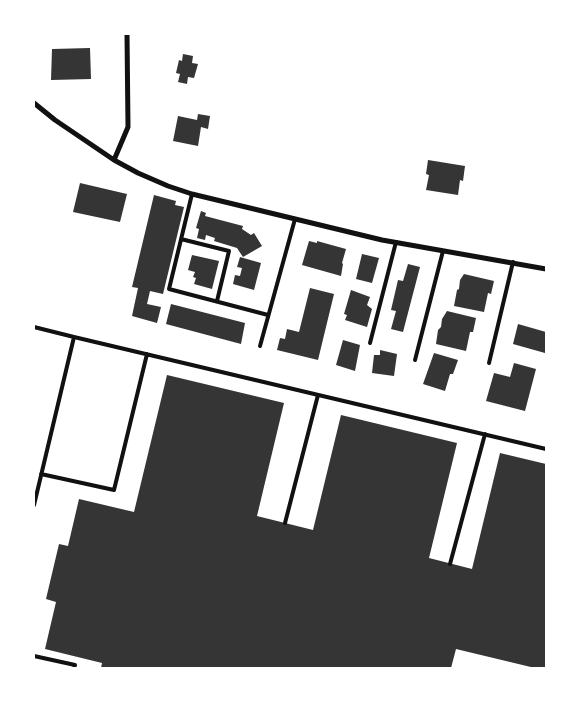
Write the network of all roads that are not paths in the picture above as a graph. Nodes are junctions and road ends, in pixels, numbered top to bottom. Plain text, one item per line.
1 (127, 34) edge
2 (34, 103) edge
3 (114, 160) junction
4 (192, 194) junction
5 (295, 219) junction
6 (181, 239) junction
7 (396, 242) junction
8 (443, 251) junction
9 (513, 262) junction
10 (546, 269) edge
11 (217, 301) junction
12 (268, 314) junction
13 (34, 327) edge
14 (74, 337) junction
15 (370, 343) dead end
16 (260, 346) dead end
17 (147, 354) junction
18 (415, 360) dead end
19 (489, 363) dead end
20 (318, 395) junction
21 (485, 434) junction
22 (546, 449) edge
23 (41, 474) junction
24 (34, 505) edge
25 (286, 523) dead end
26 (450, 564) dead end
27 (34, 656) edge
28 (74, 668) edge

1 - 3 street
2 - 3 street
3 - 4 street
4 - 5 street
4 - 6 lane
5 - 7 street
5 - 12 lane
6 - 11 lane
6 - 11 lane
7 - 8 street
7 - 15 lane
8 - 9 street
8 - 18 lane
9 - 10 street
9 - 19 lane
11 - 12 lane
12 - 16 lane
13 - 14 lane
14 - 17 lane
14 - 23 lane
17 - 20 lane
17 - 23 lane
20 - 21 lane
20 - 25 lane
21 - 22 lane
21 - 26 lane
23 - 24 lane
27 - 28 lane

